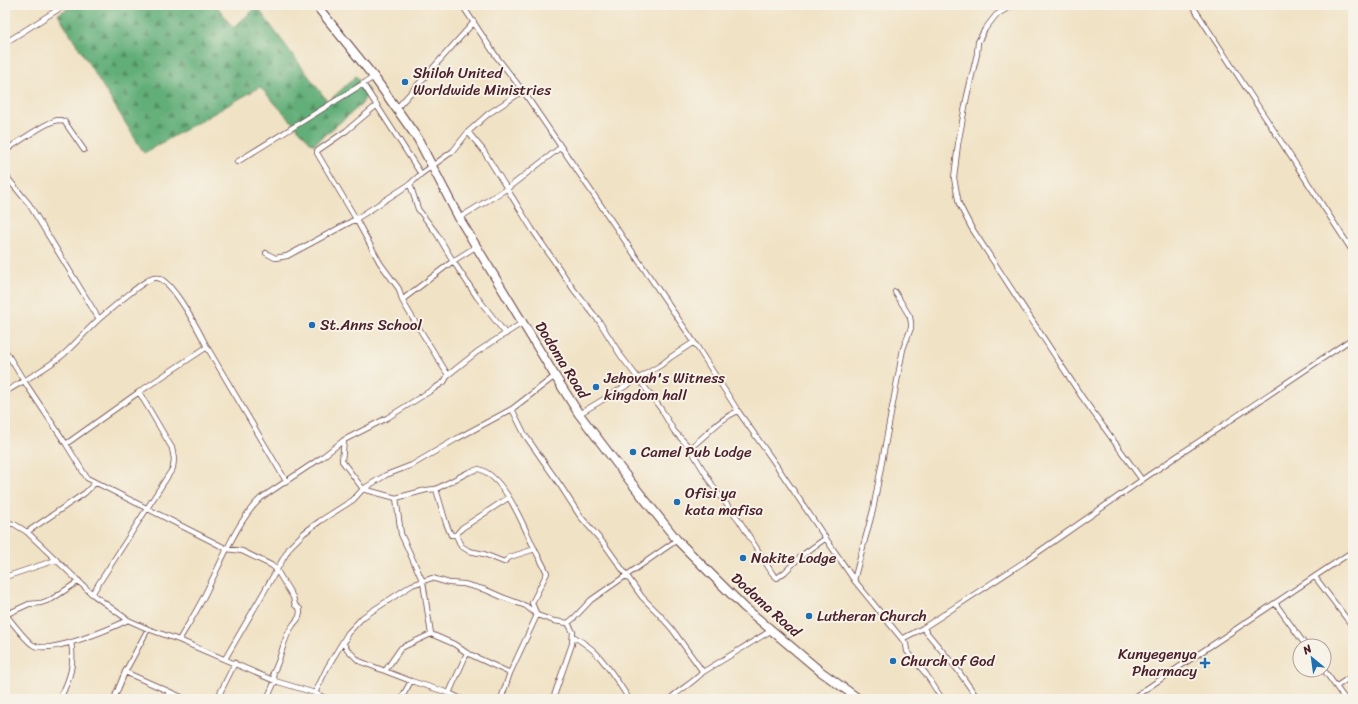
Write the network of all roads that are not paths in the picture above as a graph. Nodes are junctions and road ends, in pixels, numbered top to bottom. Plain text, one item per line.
1 (65, 5) edge
2 (316, 5) edge
3 (462, 5) edge
4 (1013, 5) edge
5 (1192, 5) edge
6 (474, 22) junction
7 (5, 43) edge
8 (374, 77) junction
9 (363, 84) junction
10 (523, 92) junction
11 (378, 106) junction
12 (397, 108) junction
13 (468, 132) junction
14 (561, 147) junction
15 (84, 150) dead end
16 (5, 151) edge
17 (237, 162) dead end
18 (432, 166) junction
19 (421, 174) junction
20 (5, 175) edge
21 (410, 184) junction
22 (508, 188) junction
23 (356, 218) junction
24 (459, 218) junction
25 (477, 246) junction
26 (1353, 252) edge
27 (266, 254) dead end
28 (453, 261) junction
29 (895, 292) dead end
30 (402, 300) junction
31 (99, 319) junction
32 (522, 323) junction
33 (506, 334) junction
34 (1353, 338) edge
35 (694, 342) junction
36 (207, 347) junction
37 (5, 350) edge
38 (448, 375) junction
39 (555, 376) junction
40 (638, 378) junction
41 (24, 381) junction
42 (5, 392) edge
43 (139, 392) junction
44 (512, 409) junction
45 (738, 411) junction
46 (579, 414) junction
47 (344, 440) junction
48 (66, 444) junction
49 (690, 448) junction
50 (1142, 480) junction
51 (286, 481) junction
52 (95, 483) junction
53 (363, 489) junction
54 (436, 489) junction
55 (396, 498) junction
56 (508, 498) junction
57 (147, 509) junction
58 (6, 522) edge
59 (26, 532) junction
60 (456, 535) junction
61 (826, 538) junction
62 (677, 540) junction
63 (227, 549) junction
64 (534, 549) junction
65 (1353, 552) edge
66 (56, 560) junction
67 (276, 569) junction
68 (627, 574) junction
69 (5, 577) edge
70 (1315, 577) junction
71 (854, 580) junction
72 (79, 581) junction
73 (423, 582) junction
74 (92, 594) junction
75 (1275, 603) junction
76 (5, 615) edge
77 (536, 615) junction
78 (128, 620) junction
79 (568, 623) junction
80 (923, 628) junction
81 (1353, 628) edge
82 (148, 629) junction
83 (772, 630) junction
84 (348, 633) junction
85 (431, 634) junction
86 (573, 636) junction
87 (1300, 638) edge
88 (902, 639) junction
89 (179, 640) junction
90 (71, 642) junction
91 (467, 653) junction
92 (225, 660) junction
93 (235, 663) junction
94 (385, 671) junction
95 (125, 672) junction
96 (703, 672) junction
97 (510, 673) junction
98 (1353, 675) edge
99 (1330, 678) edge
100 (275, 681) junction
101 (411, 681) junction
102 (1337, 686) junction
103 (169, 692) junction
104 (315, 693) junction
105 (449, 693) junction
106 (60, 699) edge
107 (114, 699) edge
108 (166, 699) edge
109 (186, 699) edge
110 (217, 699) edge
111 (267, 699) edge
112 (327, 699) edge
113 (401, 699) edge
114 (461, 699) edge
115 (501, 699) edge
116 (553, 699) edge
117 (629, 699) edge
118 (670, 699) edge
119 (859, 699) edge
120 (942, 699) edge
121 (978, 699) edge
122 (1131, 699) edge
123 (1345, 699) edge

1 - 7 street
2 - 8 highway, Dodoma Road
3 - 6 street
4 - 50 street
5 - 26 street
6 - 10 street
6 - 12 street
8 - 9 street
8 - 12 highway, Dodoma Road
9 - 11 street
9 - 17 street
10 - 13 street
10 - 14 street
11 - 19 street
11 - 23 street
12 - 18 highway, Dodoma Road
13 - 18 street
13 - 22 street
14 - 22 street
14 - 35 street
15 - 16 street
18 - 19 street
18 - 24 highway, Dodoma Road
19 - 21 street
20 - 31 street
21 - 23 street
21 - 28 street
22 - 24 street
22 - 40 street
23 - 27 street
23 - 30 street
24 - 25 highway, Dodoma Road
25 - 28 street
25 - 32 highway, Dodoma Road
28 - 30 street
28 - 33 street
29 - 71 street
30 - 38 street
31 - 36 street
31 - 41 street
32 - 33 street
32 - 39 highway, Dodoma Road
33 - 38 street
34 - 50 street
35 - 40 street
35 - 45 street
36 - 43 street
36 - 51 street
37 - 41 street
38 - 47 street
39 - 44 street
39 - 46 highway, Dodoma Road
40 - 46 street
40 - 49 street
41 - 42 street
41 - 48 street
43 - 48 street
43 - 57 street
44 - 53 street
44 - 68 street
45 - 49 street
45 - 61 street
46 - 62 highway, Dodoma Road
47 - 51 street
47 - 53 street
48 - 52 street
49 - 61 street
50 - 80 street
51 - 63 street
52 - 57 street
52 - 59 street
53 - 55 street
53 - 67 street
54 - 55 street
54 - 56 street
54 - 60 street
55 - 73 street
56 - 60 street
56 - 64 street
57 - 63 street
57 - 74 street
58 - 59 street
59 - 66 street
60 - 64 street
61 - 71 street
62 - 68 street
62 - 83 highway, Dodoma Road
63 - 67 street
63 - 89 street
64 - 77 street
65 - 70 street
66 - 69 street
66 - 72 street
67 - 92 street
67 - 100 street
68 - 79 street
68 - 96 street
70 - 75 street
70 - 81 street
71 - 88 street
72 - 74 street
72 - 76 street
73 - 77 street
73 - 84 street
73 - 85 street
74 - 78 street
75 - 87 street
75 - 122 street
76 - 90 street
77 - 79 street
77 - 97 street
78 - 82 street
78 - 90 street
79 - 86 street
80 - 88 street
80 - 121 street
82 - 89 street
82 - 95 street
83 - 96 street
83 - 119 highway, Dodoma Road
84 - 94 street
84 - 104 street
85 - 91 street
85 - 94 street
86 - 116 street
86 - 117 street
88 - 120 street
89 - 92 street
90 - 106 street
91 - 97 street
91 - 105 street
92 - 93 street
93 - 100 street
93 - 110 street
94 - 101 street
95 - 103 street
95 - 107 street
96 - 118 street
97 - 115 street
98 - 102 street
99 - 102 street
100 - 104 street
100 - 111 street
101 - 105 street
101 - 113 street
102 - 123 street
103 - 108 street
103 - 109 street
104 - 112 street
105 - 114 street

